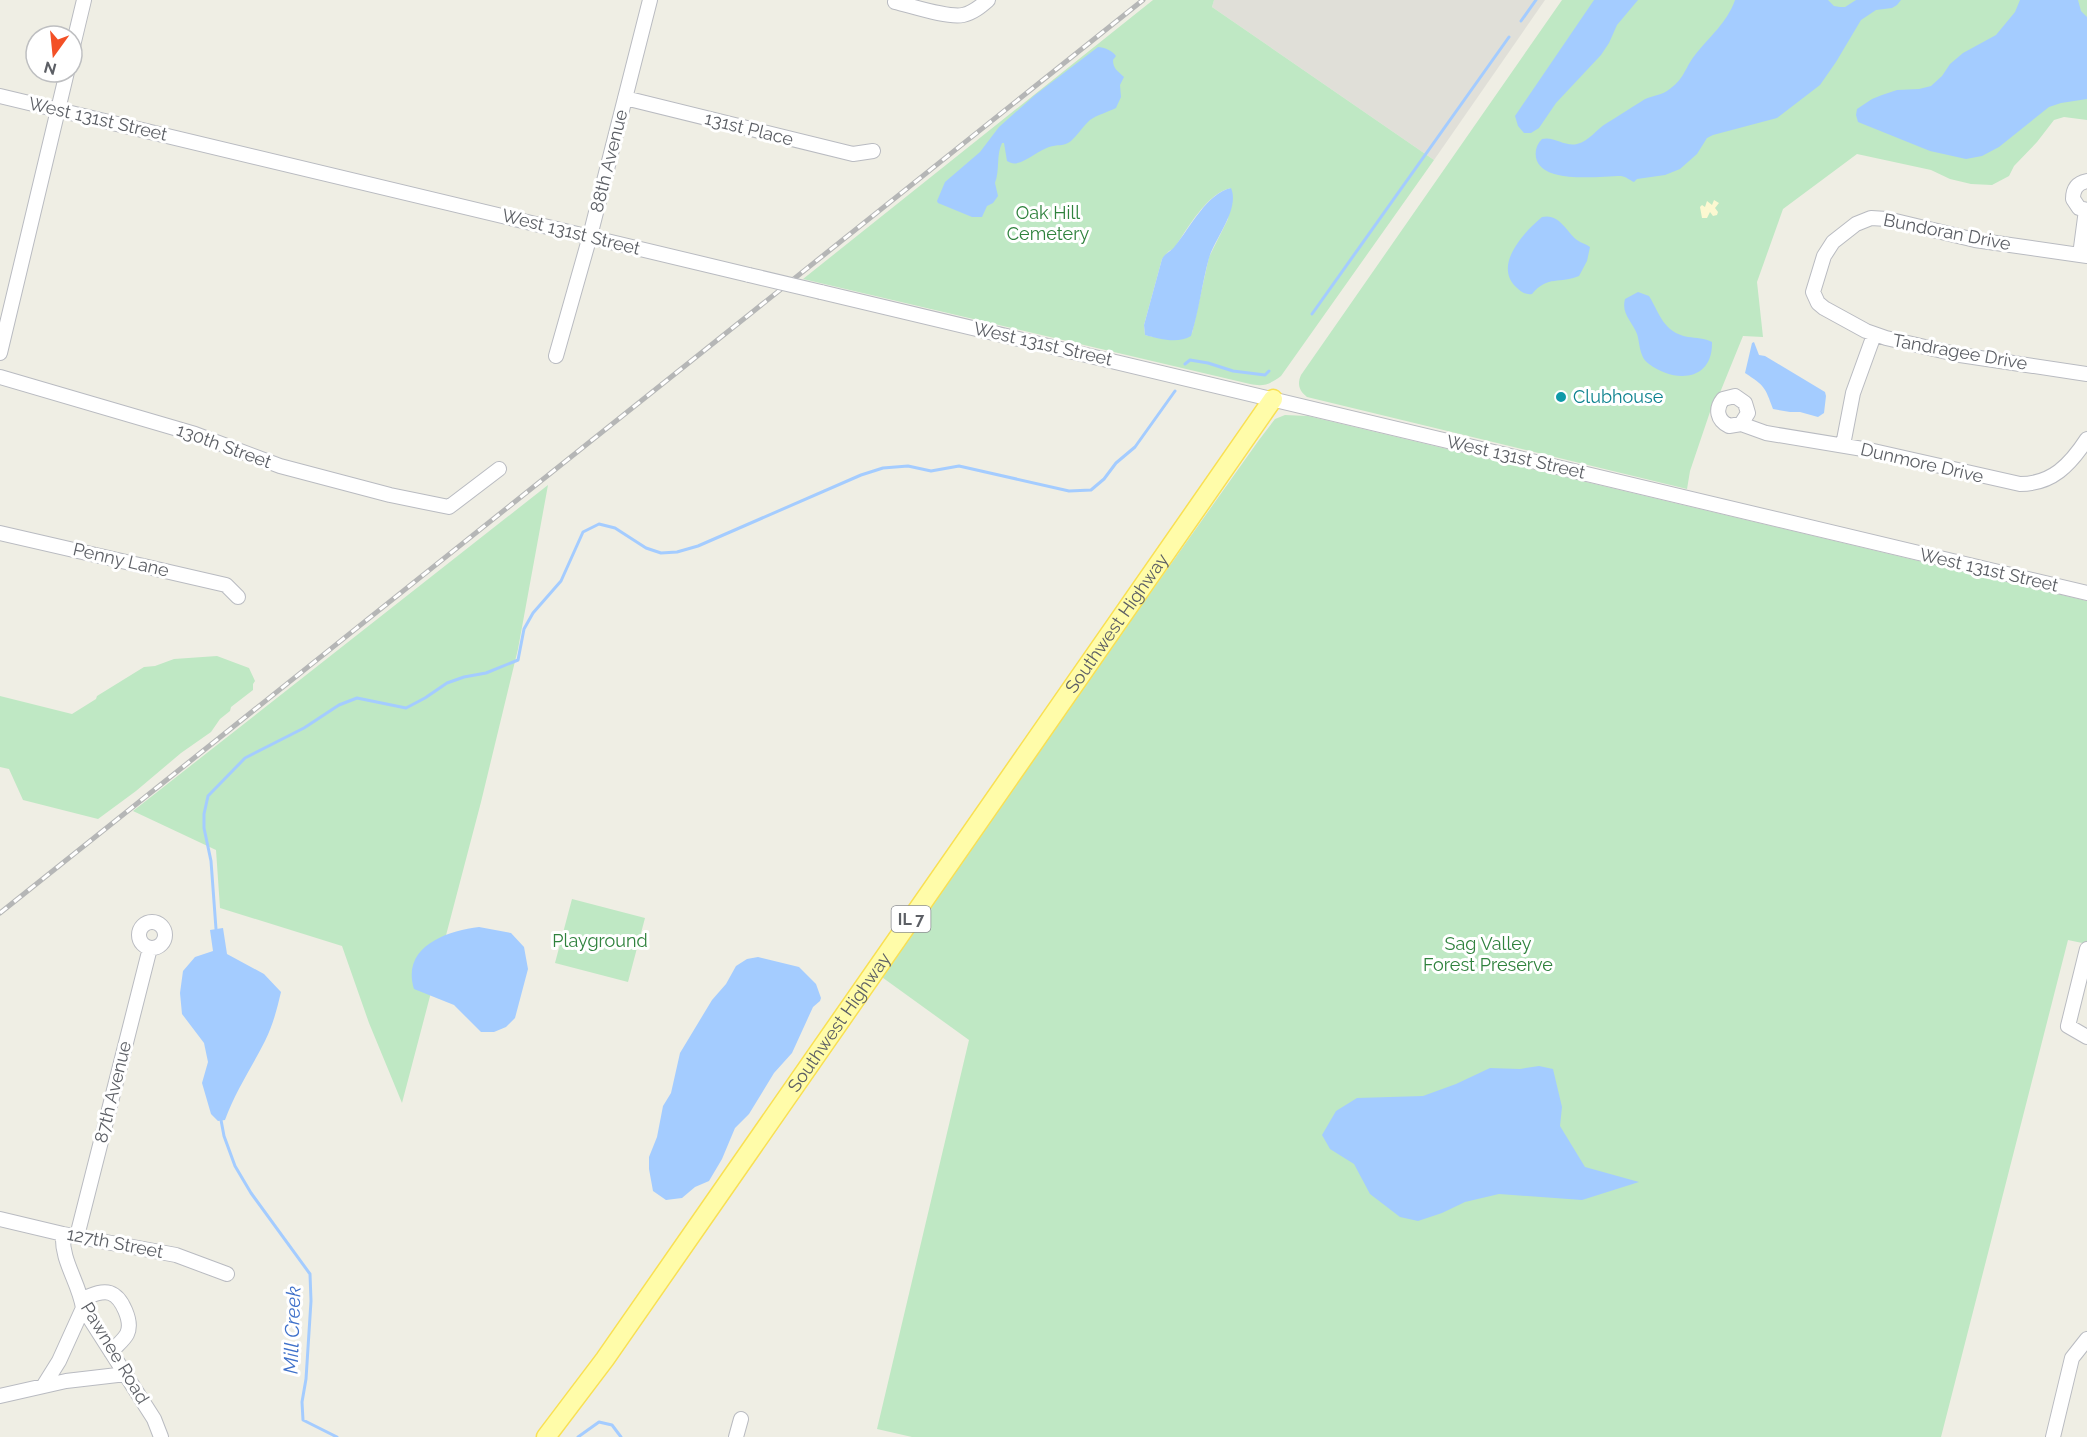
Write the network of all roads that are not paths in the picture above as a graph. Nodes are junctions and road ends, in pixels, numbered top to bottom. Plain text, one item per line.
1 (84, 0) edge
2 (650, 0) edge
3 (988, 0) edge
4 (896, 1) edge
5 (78, 24) edge
6 (64, 84) edge
7 (0, 96) edge
8 (625, 98) junction
9 (58, 109) junction
10 (873, 151) dead end
11 (2087, 182) edge
12 (2086, 210) edge
13 (590, 236) junction
14 (2084, 255) edge
15 (1813, 292) joint
16 (1874, 335) junction
17 (0, 353) edge
18 (556, 356) dead end
19 (2087, 375) edge
20 (0, 377) edge
21 (1273, 399) junction
22 (1741, 424) dead end
23 (2087, 439) edge
24 (1843, 445) junction
25 (499, 469) dead end
26 (0, 533) edge
27 (2087, 593) edge
28 (238, 597) dead end
29 (150, 948) dead end
30 (2087, 949) edge
31 (2087, 1037) edge
32 (0, 1219) edge
33 (70, 1235) junction
34 (227, 1274) dead end
35 (83, 1304) junction
36 (2087, 1339) edge
37 (111, 1352) junction
38 (126, 1374) junction
39 (44, 1386) junction
40 (0, 1396) edge
41 (741, 1419) dead end
42 (161, 1437) edge
43 (546, 1437) edge
44 (736, 1437) edge
45 (2053, 1437) edge

1 - 5 street
2 - 8 street, 88th Avenue
3 - 4 street
6 - 9 street
7 - 9 street, West 131st Street
8 - 10 street, 131st Place
8 - 13 street, 88th Avenue
9 - 13 street, West 131st Street
9 - 17 street
11 - 12 street
12 - 14 street
13 - 18 street, 88th Avenue
13 - 21 street, West 131st Street, bridge
14 - 15 street, Bundoran Drive
15 - 16 street, Tandragee Drive
16 - 19 street, Tandragee Drive
16 - 24 street
20 - 25 street, 130th Street
21 - 27 street, West 131st Street
21 - 43 main road, Southwest Highway / IL 7
22 - 24 street, Dunmore Drive
23 - 24 street, Dunmore Drive
26 - 28 street, Penny Lane
29 - 33 street, 87th Avenue
30 - 31 street
32 - 33 street, 127th Street
33 - 34 street, 127th Street
33 - 35 street, Pawnee Road
35 - 37 street, Pawnee Road
35 - 37 street
35 - 39 street
36 - 45 street
37 - 38 street, Pawnee Road
38 - 39 street
38 - 42 street, Pawnee Road
39 - 40 street
41 - 44 street

